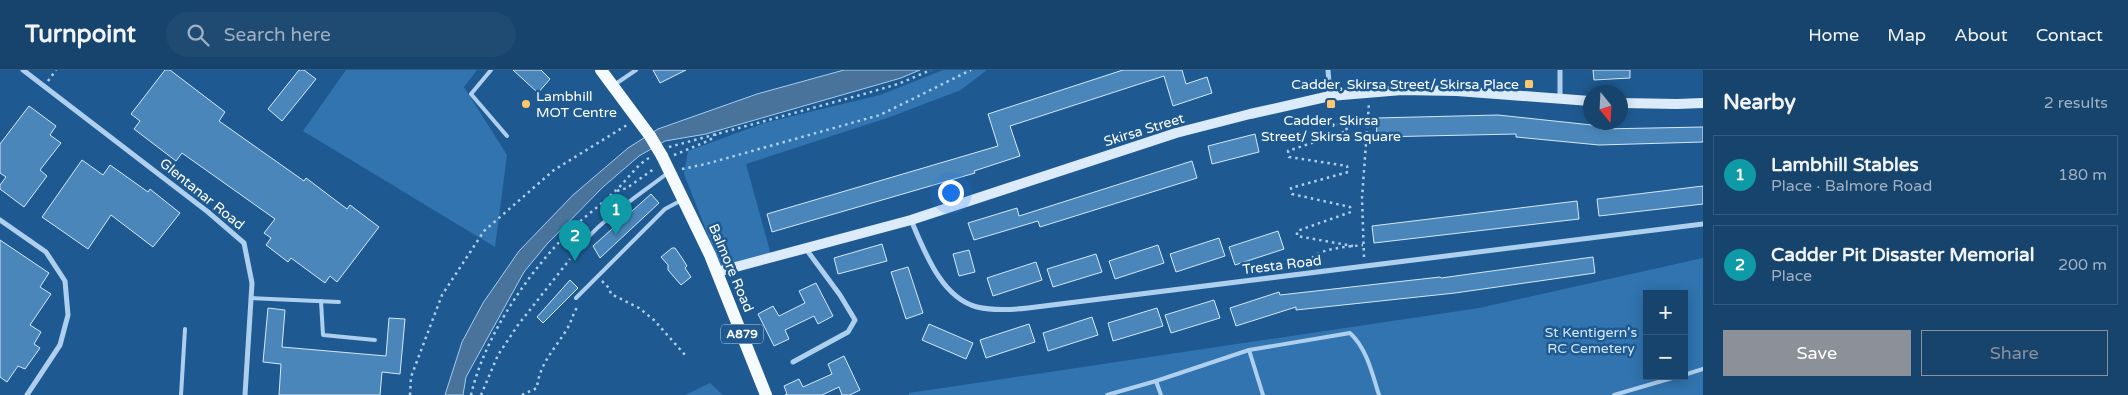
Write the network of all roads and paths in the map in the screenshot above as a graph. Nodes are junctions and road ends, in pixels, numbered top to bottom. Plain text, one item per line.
1 (23, 70) edge
2 (491, 70) edge
3 (601, 70) edge
4 (636, 70) edge
5 (970, 70) edge
6 (1328, 70) edge
7 (1560, 70) edge
8 (613, 86) junction
9 (1368, 93) junction
10 (1330, 96) junction
11 (1560, 98) junction
12 (1583, 100) edge
13 (1628, 103) edge
14 (1703, 103) edge
15 (1280, 107) junction
16 (638, 118) junction
17 (717, 133) dead end
18 (507, 136) dead end
19 (666, 163) junction
20 (615, 191) dead end
21 (685, 199) junction
22 (0, 220) edge
23 (911, 220) junction
24 (1703, 224) edge
25 (1363, 245) junction
26 (1352, 246) junction
27 (806, 249) junction
28 (575, 253) joint
29 (1365, 266) junction
30 (717, 272) junction
31 (1311, 273) junction
32 (597, 277) junction
33 (251, 298) junction
34 (576, 298) joint
35 (321, 301) junction
36 (339, 302) dead end
37 (185, 329) dead end
38 (374, 340) dead end
39 (1249, 350) junction
40 (686, 356) dead end
41 (794, 362) dead end
42 (1703, 369) edge
43 (1688, 373) edge
44 (1666, 380) edge
45 (1156, 381) junction
46 (1640, 388) junction
47 (530, 394) edge
48 (27, 395) edge
49 (181, 395) edge
50 (245, 395) edge
51 (410, 395) edge
52 (480, 395) edge
53 (522, 395) edge
54 (766, 395) edge
55 (1107, 395) edge
56 (1161, 395) edge
57 (1263, 395) edge
58 (1379, 395) edge
59 (1614, 395) edge
60 (1641, 395) edge

1 - 33 street, Glentanar Road
2 - 18 lane
3 - 8 main road, A879
4 - 8 lane
5 - 19 path
6 - 10 street
7 - 11 street
8 - 16 main road, A879
9 - 10 street, Skirsa Street
9 - 11 street, Skirsa Street
9 - 25 path
10 - 15 street, Skirsa Street
11 - 12 street, Skirsa Street
13 - 14 street
15 - 23 street, Skirsa Street
15 - 26 path
16 - 19 main road, A879, bridge
16 - 51 path
17 - 19 path
19 - 20 path
19 - 21 main road, Balmore Road / A879
19 - 28 lane
21 - 30 main road, Balmore Road / A879
21 - 32 lane
22 - 48 street
23 - 27 street, Skirsa Street
23 - 31 street, Tresta Road
24 - 29 street, Tresta Road
25 - 26 path
25 - 29 path
26 - 31 path
27 - 30 street, Skirsa Street
27 - 41 street
28 - 52 path
29 - 31 street, Tresta Road
30 - 54 main road, Balmore Road / A879
32 - 34 lane
32 - 40 path
33 - 35 lane
33 - 50 street, Glentanar Road
34 - 47 path
35 - 36 lane
35 - 38 lane
37 - 49 lane
39 - 45 lane
39 - 57 lane
39 - 58 lane
42 - 43 lane
44 - 46 lane
45 - 55 lane
45 - 56 lane
46 - 59 lane
46 - 60 lane
47 - 53 path

